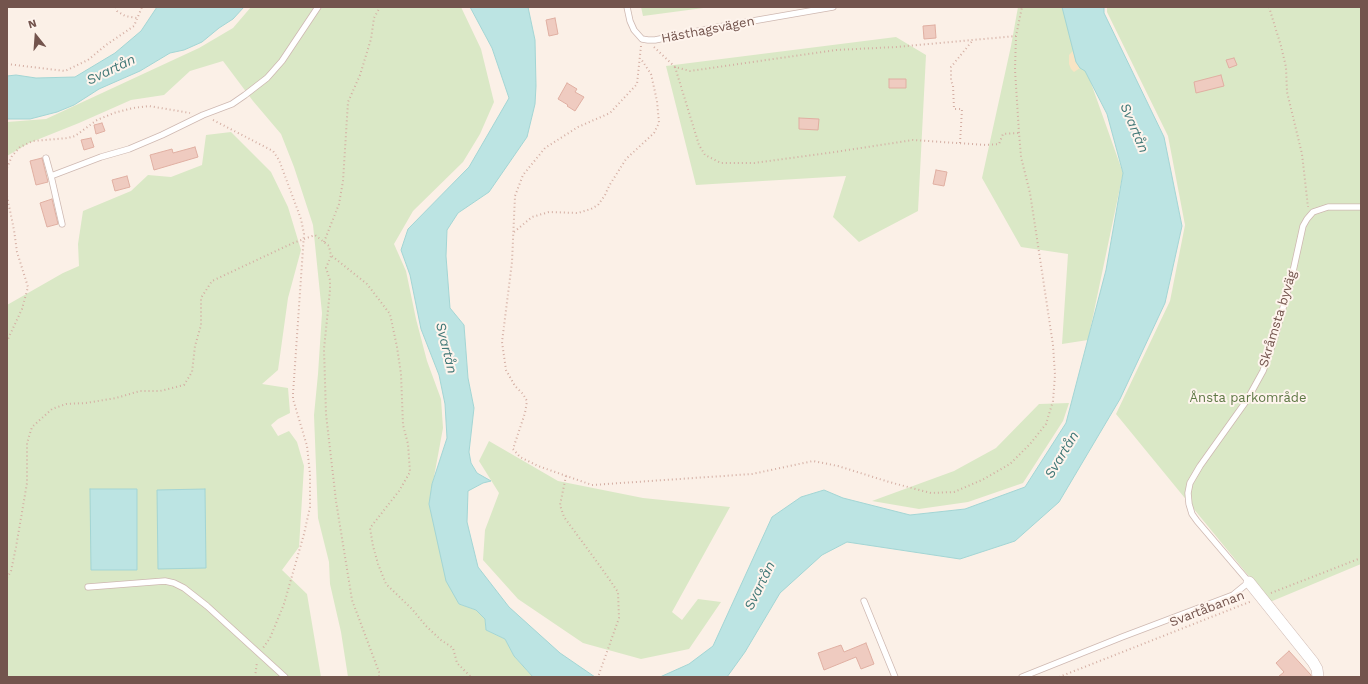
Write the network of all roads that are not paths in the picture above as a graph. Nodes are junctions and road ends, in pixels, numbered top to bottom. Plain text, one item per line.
1 (318, 7) edge
2 (627, 7) edge
3 (833, 7) edge
4 (46, 158) dead end
5 (51, 176) junction
6 (1361, 207) edge
7 (62, 224) dead end
8 (1249, 582) junction
9 (88, 587) dead end
10 (864, 601) dead end
11 (285, 677) edge
12 (895, 677) edge
13 (1022, 677) edge
14 (1318, 677) edge

1 - 5 lane
2 - 3 lane, Hästhagsvägen
4 - 5 lane
5 - 7 lane
6 - 8 lane, Skråmsta byväg
8 - 13 lane
8 - 14 street, Skråmsta byväg
9 - 11 lane
10 - 12 lane

